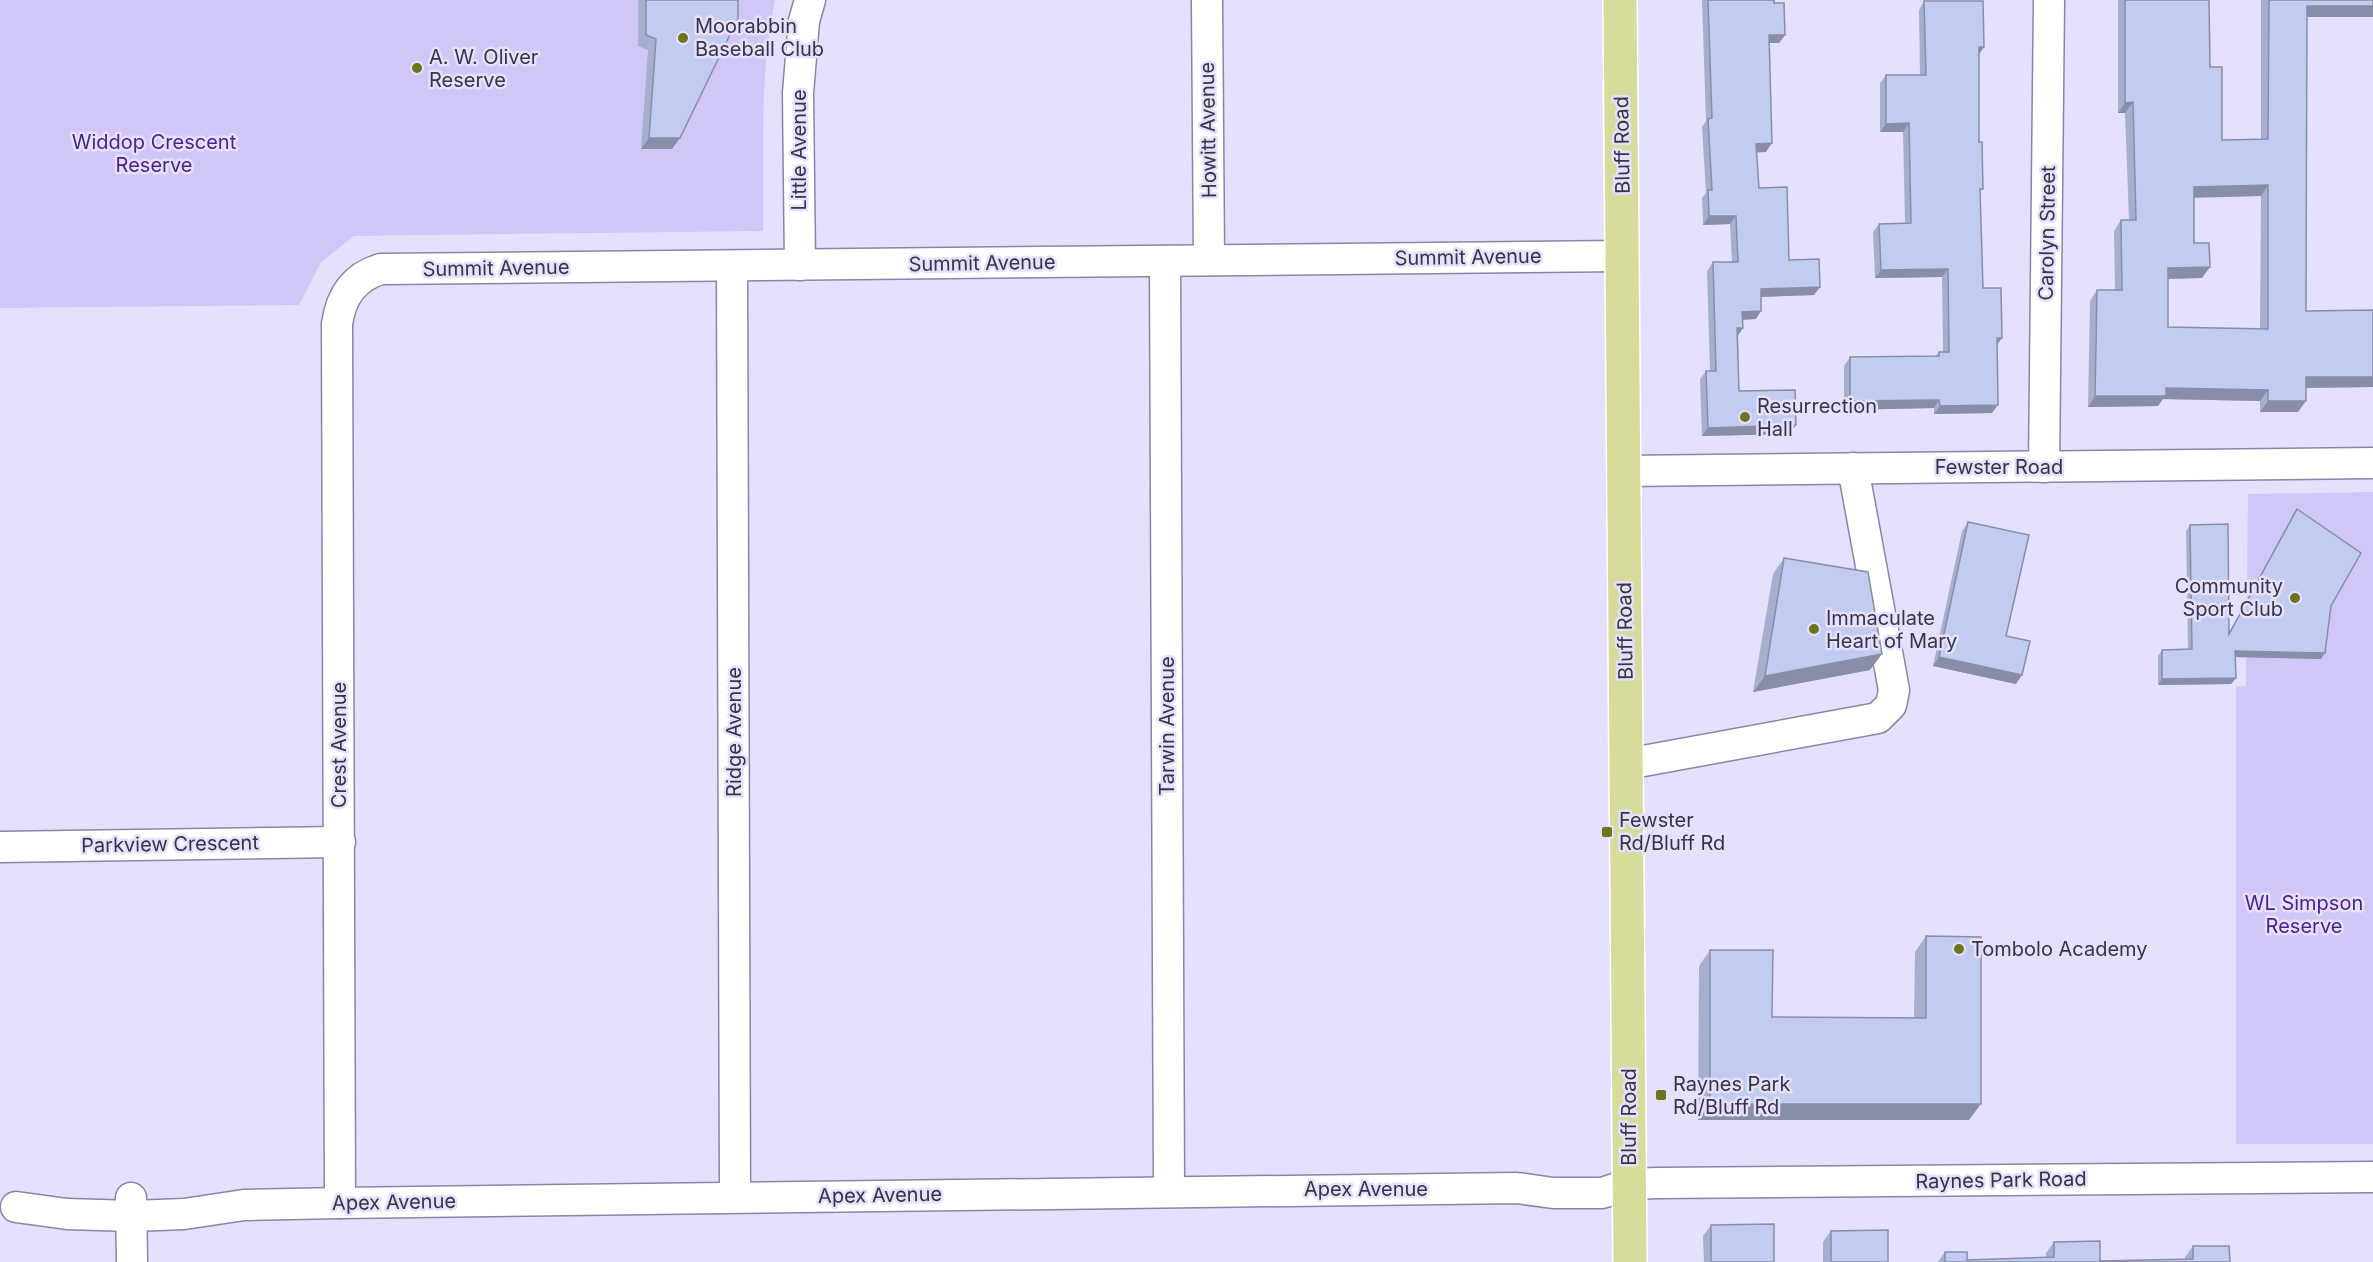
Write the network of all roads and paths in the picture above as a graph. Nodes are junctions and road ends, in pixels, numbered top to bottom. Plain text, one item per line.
1 (810, 0) edge
2 (1207, 0) edge
3 (1620, 0) edge
4 (2049, 0) edge
5 (1623, 256) junction
6 (1209, 260) junction
7 (1165, 261) junction
8 (800, 265) junction
9 (732, 266) junction
10 (348, 290) joint
11 (2373, 463) edge
12 (2044, 467) junction
13 (1853, 468) junction
14 (1624, 471) junction
15 (1627, 764) junction
16 (340, 842) junction
17 (0, 847) edge
18 (2373, 1177) edge
19 (1630, 1184) junction
20 (1169, 1191) junction
21 (735, 1197) junction
22 (340, 1203) junction
23 (131, 1207) junction
24 (8, 1208) edge
25 (132, 1262) edge
26 (1630, 1262) edge

1 - 8 street, Little Avenue
2 - 6 street, Howitt Avenue
3 - 5 main road, Bluff Road
4 - 12 street, Carolyn Street
5 - 6 street, Summit Avenue
5 - 14 main road, Bluff Road
6 - 7 street, Summit Avenue
7 - 8 street, Summit Avenue
7 - 20 street, Tarwin Avenue
8 - 9 street, Summit Avenue
9 - 10 street, Summit Avenue
9 - 21 street, Ridge Avenue
10 - 16 street, Crest Avenue
11 - 12 street, Fewster Road
12 - 13 street, Fewster Road
13 - 14 street, Fewster Road
13 - 15 street
14 - 15 main road, Bluff Road
15 - 19 main road, Bluff Road
16 - 17 street, Parkview Crescent
16 - 22 street, Crest Avenue
18 - 19 street, Raynes Park Road
19 - 20 street, Apex Avenue
19 - 26 main road, Bluff Road
20 - 21 street, Apex Avenue
21 - 22 street, Apex Avenue
22 - 23 street, Apex Avenue
23 - 24 street, Apex Avenue
23 - 25 street

